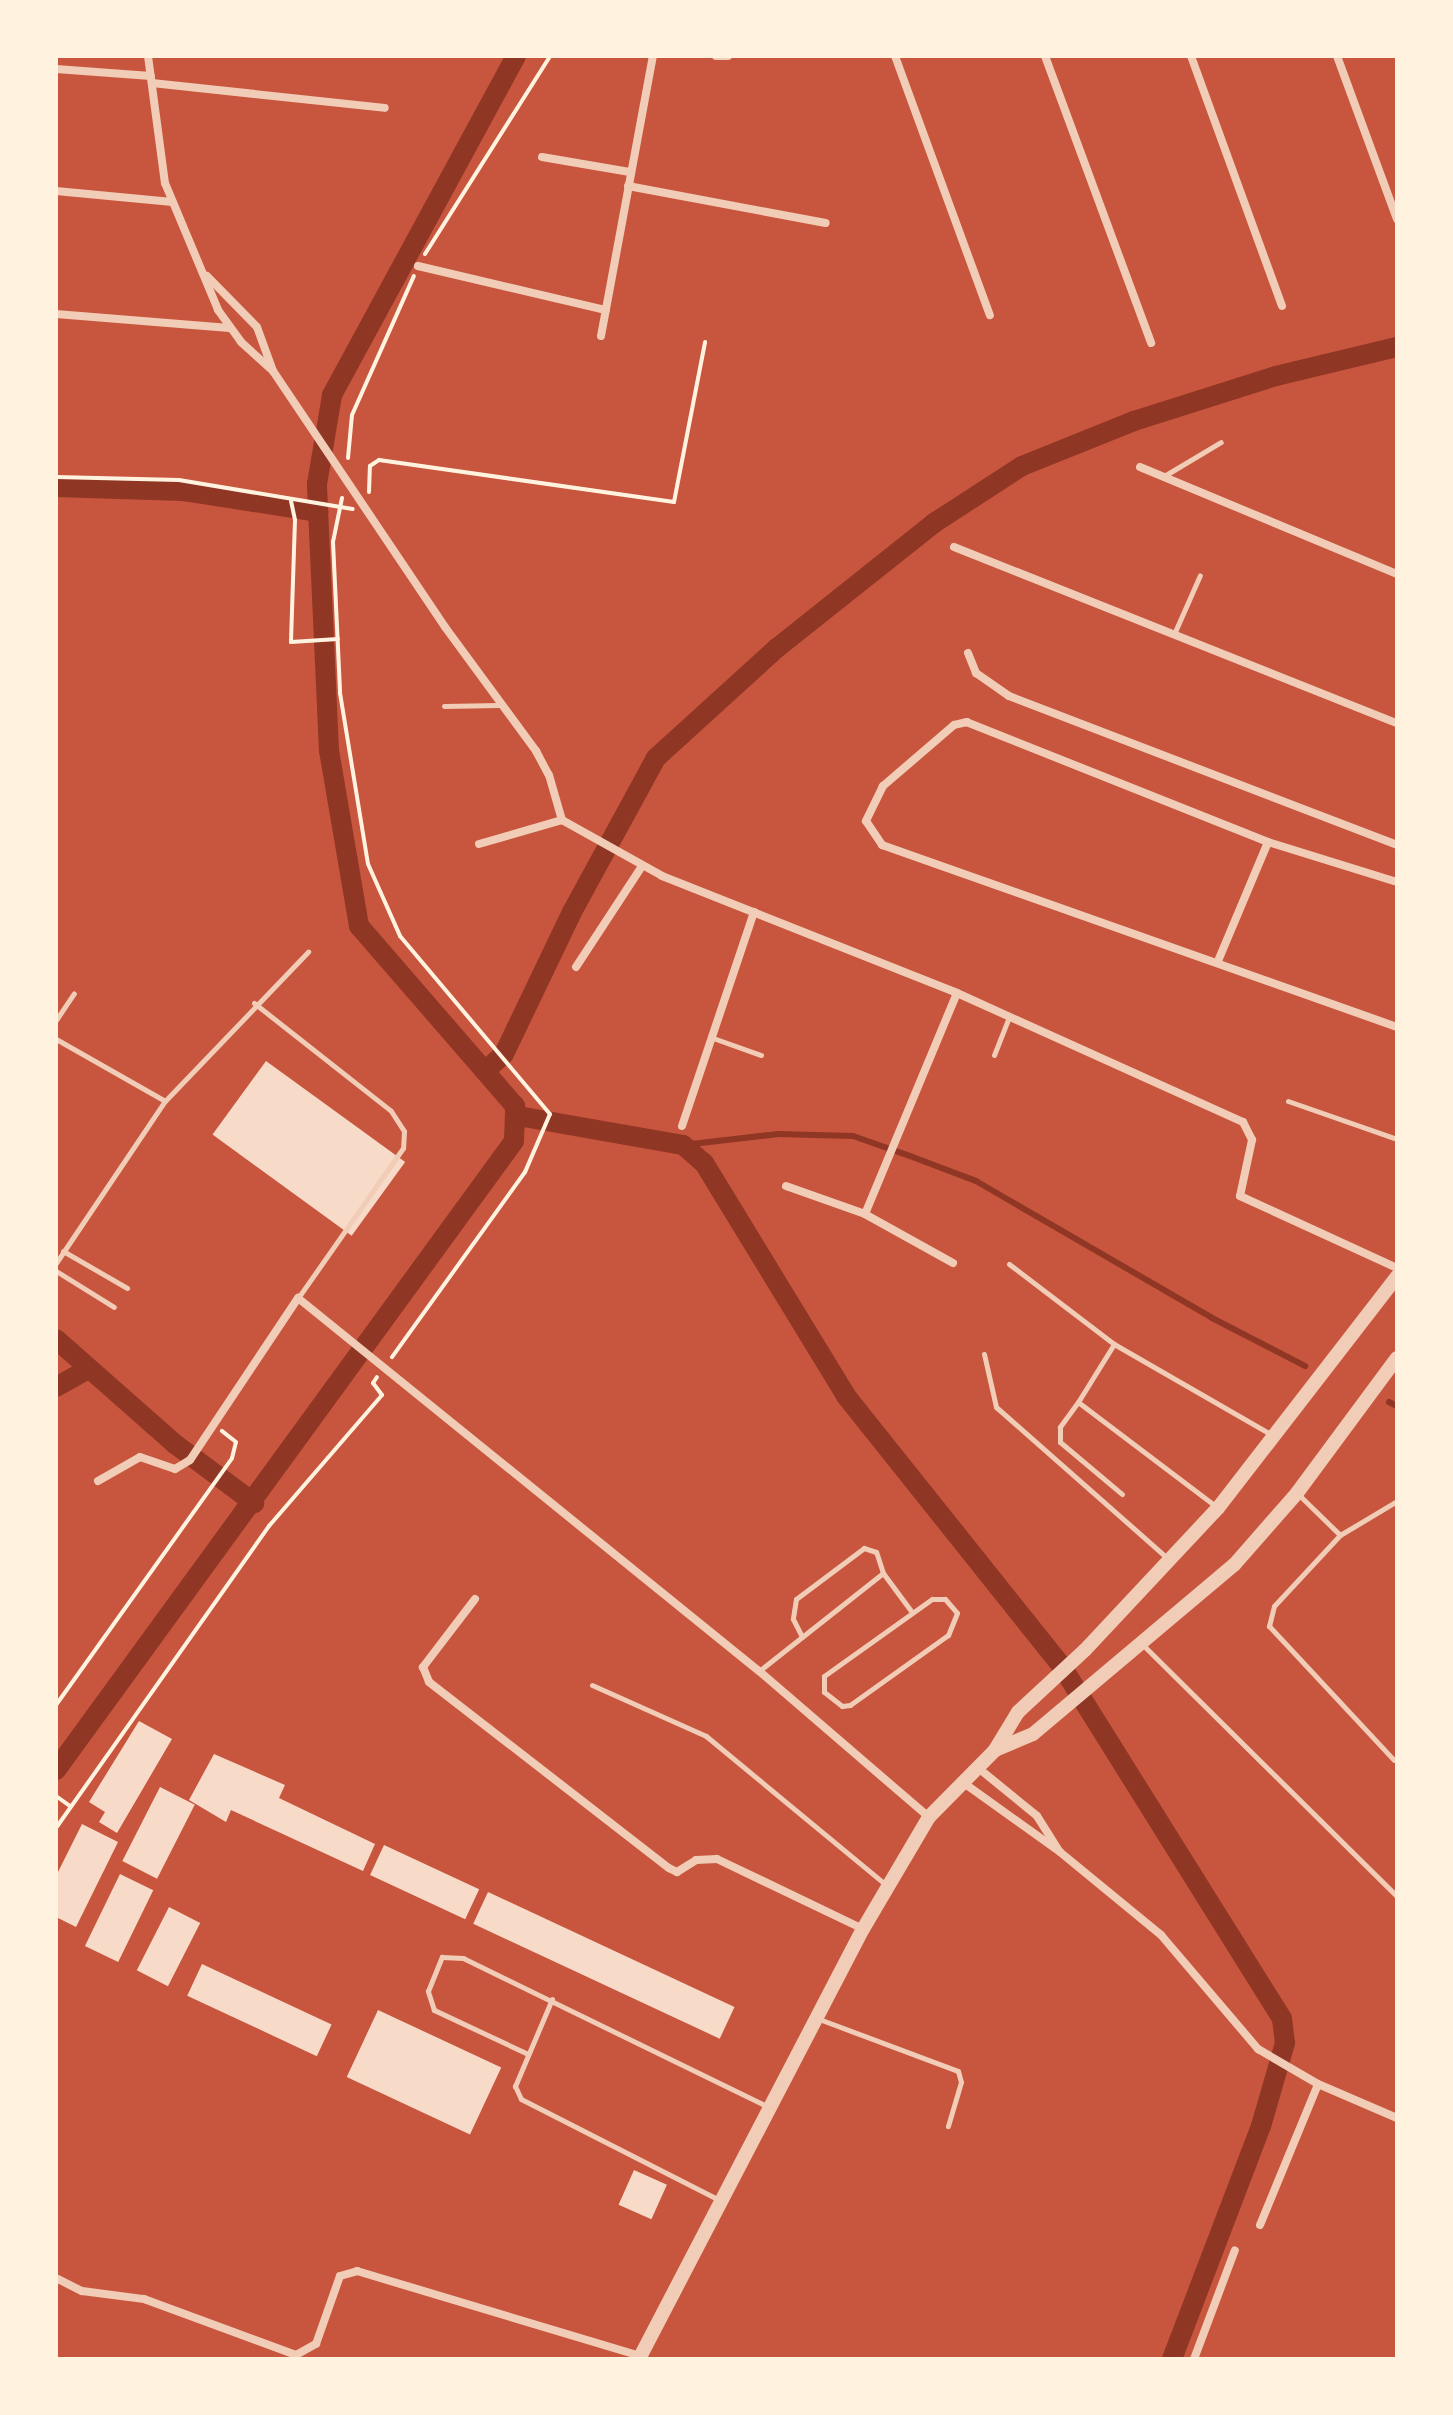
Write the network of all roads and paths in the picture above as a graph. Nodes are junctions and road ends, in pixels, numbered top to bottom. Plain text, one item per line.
1 (148, 56) edge
2 (653, 56) edge
3 (716, 56) edge
4 (728, 56) edge
5 (895, 56) edge
6 (1045, 56) edge
7 (1191, 56) edge
8 (1337, 56) edge
9 (56, 69) edge
10 (151, 80) junction
11 (385, 108) dead end
12 (542, 157) dead end
13 (630, 172) junction
14 (628, 186) junction
15 (56, 191) edge
16 (172, 202) junction
17 (1397, 219) edge
18 (826, 223) dead end
19 (418, 266) dead end
20 (205, 275) junction
21 (1282, 306) dead end
22 (606, 310) junction
23 (56, 314) edge
24 (990, 315) dead end
25 (229, 328) junction
26 (601, 336) dead end
27 (705, 342) dead end
28 (1151, 343) dead end
29 (273, 371) junction
30 (1221, 442) dead end
31 (1140, 467) dead end
32 (1163, 476) junction
33 (56, 477) edge
34 (291, 501) junction
35 (362, 504) junction
36 (341, 509) dead end
37 (369, 514) junction
38 (954, 547) dead end
39 (1397, 574) edge
40 (1200, 575) dead end
41 (1174, 634) junction
42 (338, 639) junction
43 (968, 653) dead end
44 (499, 705) junction
45 (444, 706) dead end
46 (1397, 723) edge
47 (562, 820) junction
48 (1268, 842) junction
49 (479, 844) dead end
50 (1397, 845) edge
51 (638, 864) junction
52 (1397, 882) edge
53 (754, 912) junction
54 (308, 952) dead end
55 (1218, 961) junction
56 (576, 967) dead end
57 (74, 993) dead end
58 (957, 993) junction
59 (254, 1003) junction
60 (1009, 1016) junction
61 (56, 1020) edge
62 (1397, 1027) edge
63 (712, 1038) junction
64 (56, 1039) edge
65 (761, 1055) dead end
66 (994, 1055) dead end
67 (165, 1101) junction
68 (1288, 1101) dead end
69 (682, 1126) dead end
70 (1397, 1139) edge
71 (786, 1186) dead end
72 (865, 1214) junction
73 (63, 1251) junction
74 (56, 1263) edge
75 (953, 1263) dead end
76 (1009, 1264) dead end
77 (1397, 1268) edge
78 (56, 1271) edge
79 (1397, 1276) edge
80 (127, 1288) dead end
81 (298, 1298) junction
82 (114, 1307) dead end
83 (1114, 1344) junction
84 (984, 1354) dead end
85 (1397, 1358) edge
86 (390, 1360) dead end
87 (382, 1371) dead end
88 (1078, 1402) junction
89 (214, 1425) junction
90 (1278, 1438) junction
91 (98, 1481) dead end
92 (1297, 1493) junction
93 (1122, 1494) dead end
94 (1397, 1501) edge
95 (1218, 1508) junction
96 (1340, 1535) junction
97 (1171, 1561) junction
98 (883, 1573) junction
99 (475, 1599) dead end
100 (911, 1611) junction
101 (802, 1637) junction
102 (1143, 1645) junction
103 (759, 1671) junction
104 (592, 1685) dead end
105 (56, 1705) edge
106 (995, 1750) junction
107 (1394, 1760) dead end
108 (976, 1767) junction
109 (961, 1781) junction
110 (56, 1796) edge
111 (71, 1806) junction
112 (929, 1817) junction
113 (56, 1828) edge
114 (1060, 1852) junction
115 (887, 1886) junction
116 (1397, 1896) edge
117 (863, 1929) junction
118 (552, 1999) junction
119 (818, 2019) junction
120 (528, 2054) junction
121 (1318, 2084) junction
122 (771, 2108) junction
123 (1397, 2118) edge
124 (948, 2126) dead end
125 (721, 2201) junction
126 (1260, 2225) dead end
127 (1235, 2250) dead end
128 (56, 2278) edge
129 (639, 2358) edge
130 (1194, 2359) edge

1 - 10 street
2 - 13 street
3 - 4 street
5 - 24 street
6 - 28 street
7 - 21 street
8 - 17 street
9 - 10 street
10 - 11 street
10 - 16 street
12 - 13 street
13 - 14 street
14 - 18 street
14 - 22 street
15 - 16 street
16 - 20 street
19 - 22 street
20 - 25 street
20 - 29 street
22 - 26 street
23 - 25 street
25 - 29 street
27 - 37 path
29 - 35 street
30 - 32 lane
31 - 32 street
32 - 39 street
33 - 34 path
34 - 35 path
34 - 42 path
35 - 37 street
36 - 42 path
37 - 44 street
38 - 41 street
40 - 41 lane
41 - 46 street
42 - 86 path
43 - 50 street
44 - 45 lane
44 - 47 street
47 - 49 street
47 - 51 street
48 - 52 street
48 - 55 street
48 - 55 street
51 - 53 street
51 - 56 street
53 - 58 street
53 - 63 street
54 - 59 lane
55 - 62 street
57 - 61 lane
58 - 60 street
58 - 72 street
59 - 67 lane
59 - 81 lane
60 - 66 lane
60 - 77 street
63 - 65 lane
63 - 69 street
64 - 67 lane
67 - 73 lane
68 - 70 lane
71 - 72 street
72 - 75 street
73 - 74 lane
73 - 80 lane
76 - 83 lane
78 - 82 lane
79 - 90 street
81 - 89 street
81 - 103 street
83 - 88 lane
83 - 90 lane
84 - 97 lane
85 - 92 street
87 - 111 path
88 - 93 lane
88 - 95 lane
89 - 91 street
89 - 105 path
90 - 95 street
92 - 96 lane
92 - 102 street
94 - 96 lane
95 - 97 street
96 - 107 lane
97 - 106 street
98 - 100 lane
98 - 101 lane
98 - 101 lane
99 - 117 street
100 - 100 lane
101 - 103 lane
102 - 106 street
102 - 116 lane
103 - 112 street
104 - 115 lane
106 - 108 street
108 - 109 street
108 - 114 street
109 - 112 street
109 - 114 street
110 - 111 path
111 - 113 path
112 - 115 street
114 - 121 street
115 - 117 street
117 - 119 street
118 - 120 lane
118 - 120 lane
118 - 122 lane
119 - 122 street
119 - 124 lane
120 - 125 lane
121 - 123 street
121 - 126 street
122 - 125 street
125 - 129 street
127 - 130 street
128 - 129 street

